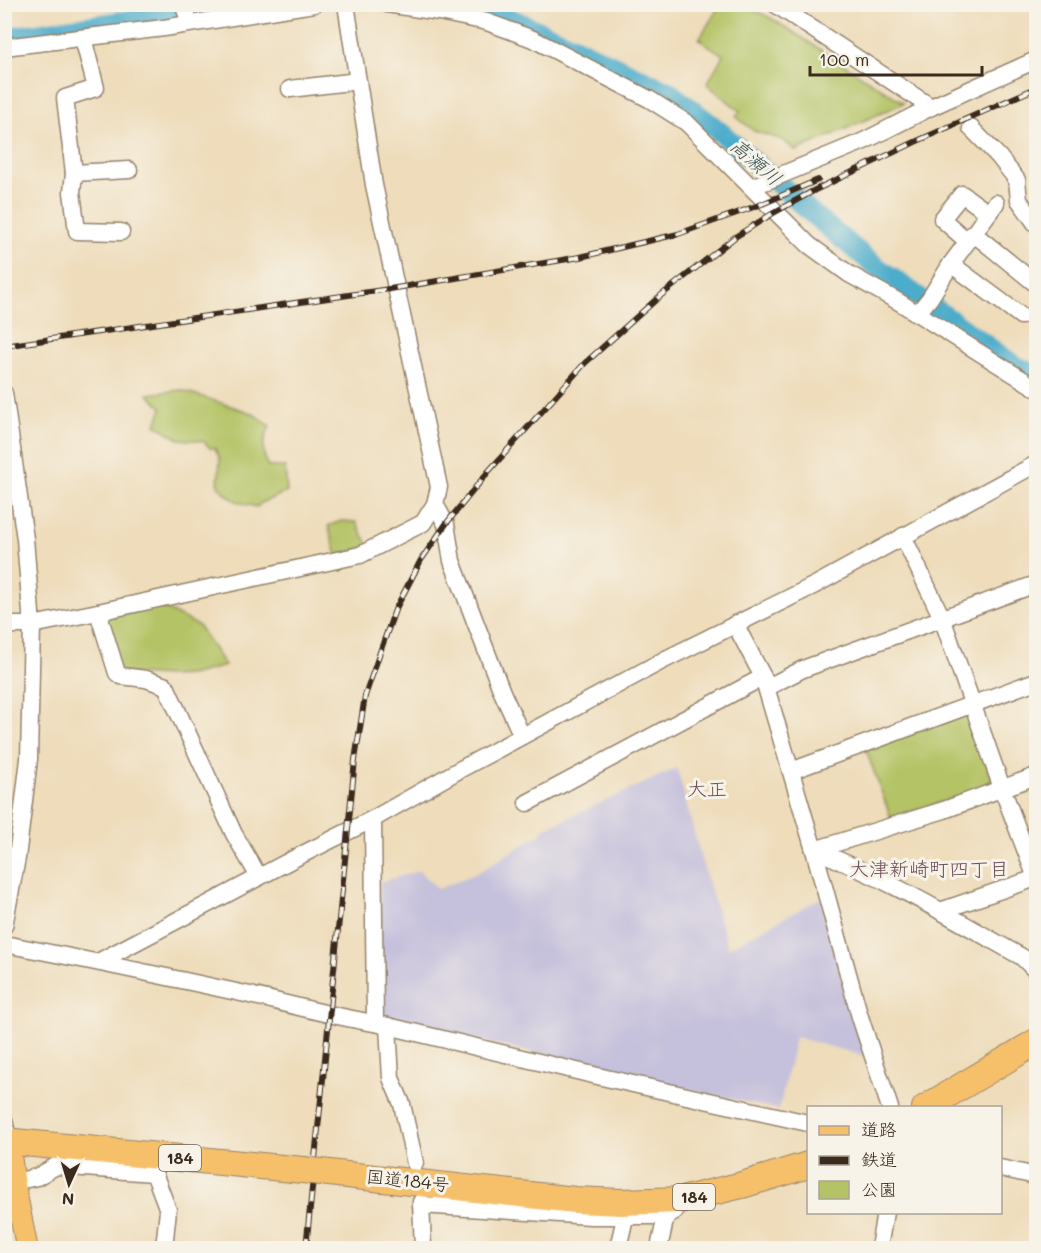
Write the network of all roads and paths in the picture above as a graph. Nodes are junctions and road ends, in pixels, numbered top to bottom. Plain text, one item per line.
1 (183, 4) edge
2 (314, 4) edge
3 (346, 4) edge
4 (387, 4) edge
5 (776, 4) edge
6 (440, 8) edge
7 (190, 23) junction
8 (83, 38) junction
9 (4, 47) edge
10 (1036, 60) edge
11 (358, 81) junction
12 (290, 89) dead end
13 (931, 106) junction
14 (971, 128) dead end
15 (129, 170) dead end
16 (74, 173) junction
17 (752, 187) junction
18 (1036, 224) edge
19 (121, 232) dead end
20 (970, 237) junction
21 (951, 264) junction
22 (1036, 284) edge
23 (916, 314) junction
24 (1021, 316) dead end
25 (1036, 388) edge
26 (4, 393) edge
27 (1036, 465) edge
28 (10, 467) edge
29 (435, 504) junction
30 (903, 536) junction
31 (1036, 584) edge
32 (98, 612) junction
33 (942, 618) junction
34 (735, 624) junction
35 (4, 625) edge
36 (32, 625) junction
37 (1036, 681) edge
38 (764, 682) junction
39 (972, 704) junction
40 (522, 736) junction
41 (790, 771) junction
42 (1036, 776) edge
43 (1002, 788) junction
44 (527, 803) dead end
45 (373, 819) junction
46 (814, 850) junction
47 (259, 878) junction
48 (1036, 878) edge
49 (940, 911) junction
50 (4, 926) edge
51 (4, 944) edge
52 (100, 962) junction
53 (1036, 971) edge
54 (381, 1024) junction
55 (1036, 1042) edge
56 (890, 1106) edge
57 (927, 1106) edge
58 (807, 1123) edge
59 (6, 1134) edge
60 (415, 1163) dead end
61 (807, 1166) edge
62 (1002, 1168) edge
63 (1036, 1176) edge
64 (14, 1182) junction
65 (673, 1208) junction
66 (885, 1214) edge
67 (624, 1222) dead end
68 (27, 1248) edge
69 (164, 1248) edge
70 (423, 1248) edge
71 (618, 1248) edge
72 (659, 1248) edge
73 (879, 1248) edge

1 - 7 street
2 - 7 street
3 - 11 street
4 - 6 street
5 - 13 street
6 - 17 street
7 - 8 street
8 - 9 street
8 - 16 street
10 - 13 street
11 - 12 street
11 - 29 street
13 - 17 street
14 - 18 street
15 - 16 street
16 - 19 street
17 - 23 street
20 - 20 street
20 - 21 street
20 - 22 street
21 - 23 street
21 - 24 street
23 - 25 street
26 - 28 street
27 - 30 street
28 - 36 street
29 - 32 street
29 - 40 street
30 - 33 street
30 - 34 street
31 - 33 street
32 - 36 street
32 - 47 street
33 - 38 street
33 - 39 street
34 - 38 street
34 - 40 street
35 - 36 street
36 - 50 street
37 - 39 street
38 - 41 street
38 - 44 street
39 - 41 street
39 - 43 street
40 - 45 street
41 - 46 street
42 - 43 street
43 - 46 street
43 - 48 street
45 - 47 street
45 - 54 street
46 - 49 street
46 - 56 street
47 - 52 street
48 - 49 street
49 - 53 street
51 - 52 street
52 - 54 street
54 - 58 street
54 - 60 street
55 - 57 highway
59 - 64 main road
59 - 65 highway, 国道184号 / 184, bridge
61 - 65 highway, 国道184号 / 184
62 - 63 street
64 - 68 main road
64 - 69 street
65 - 70 street
65 - 72 street
66 - 73 street
67 - 71 street

